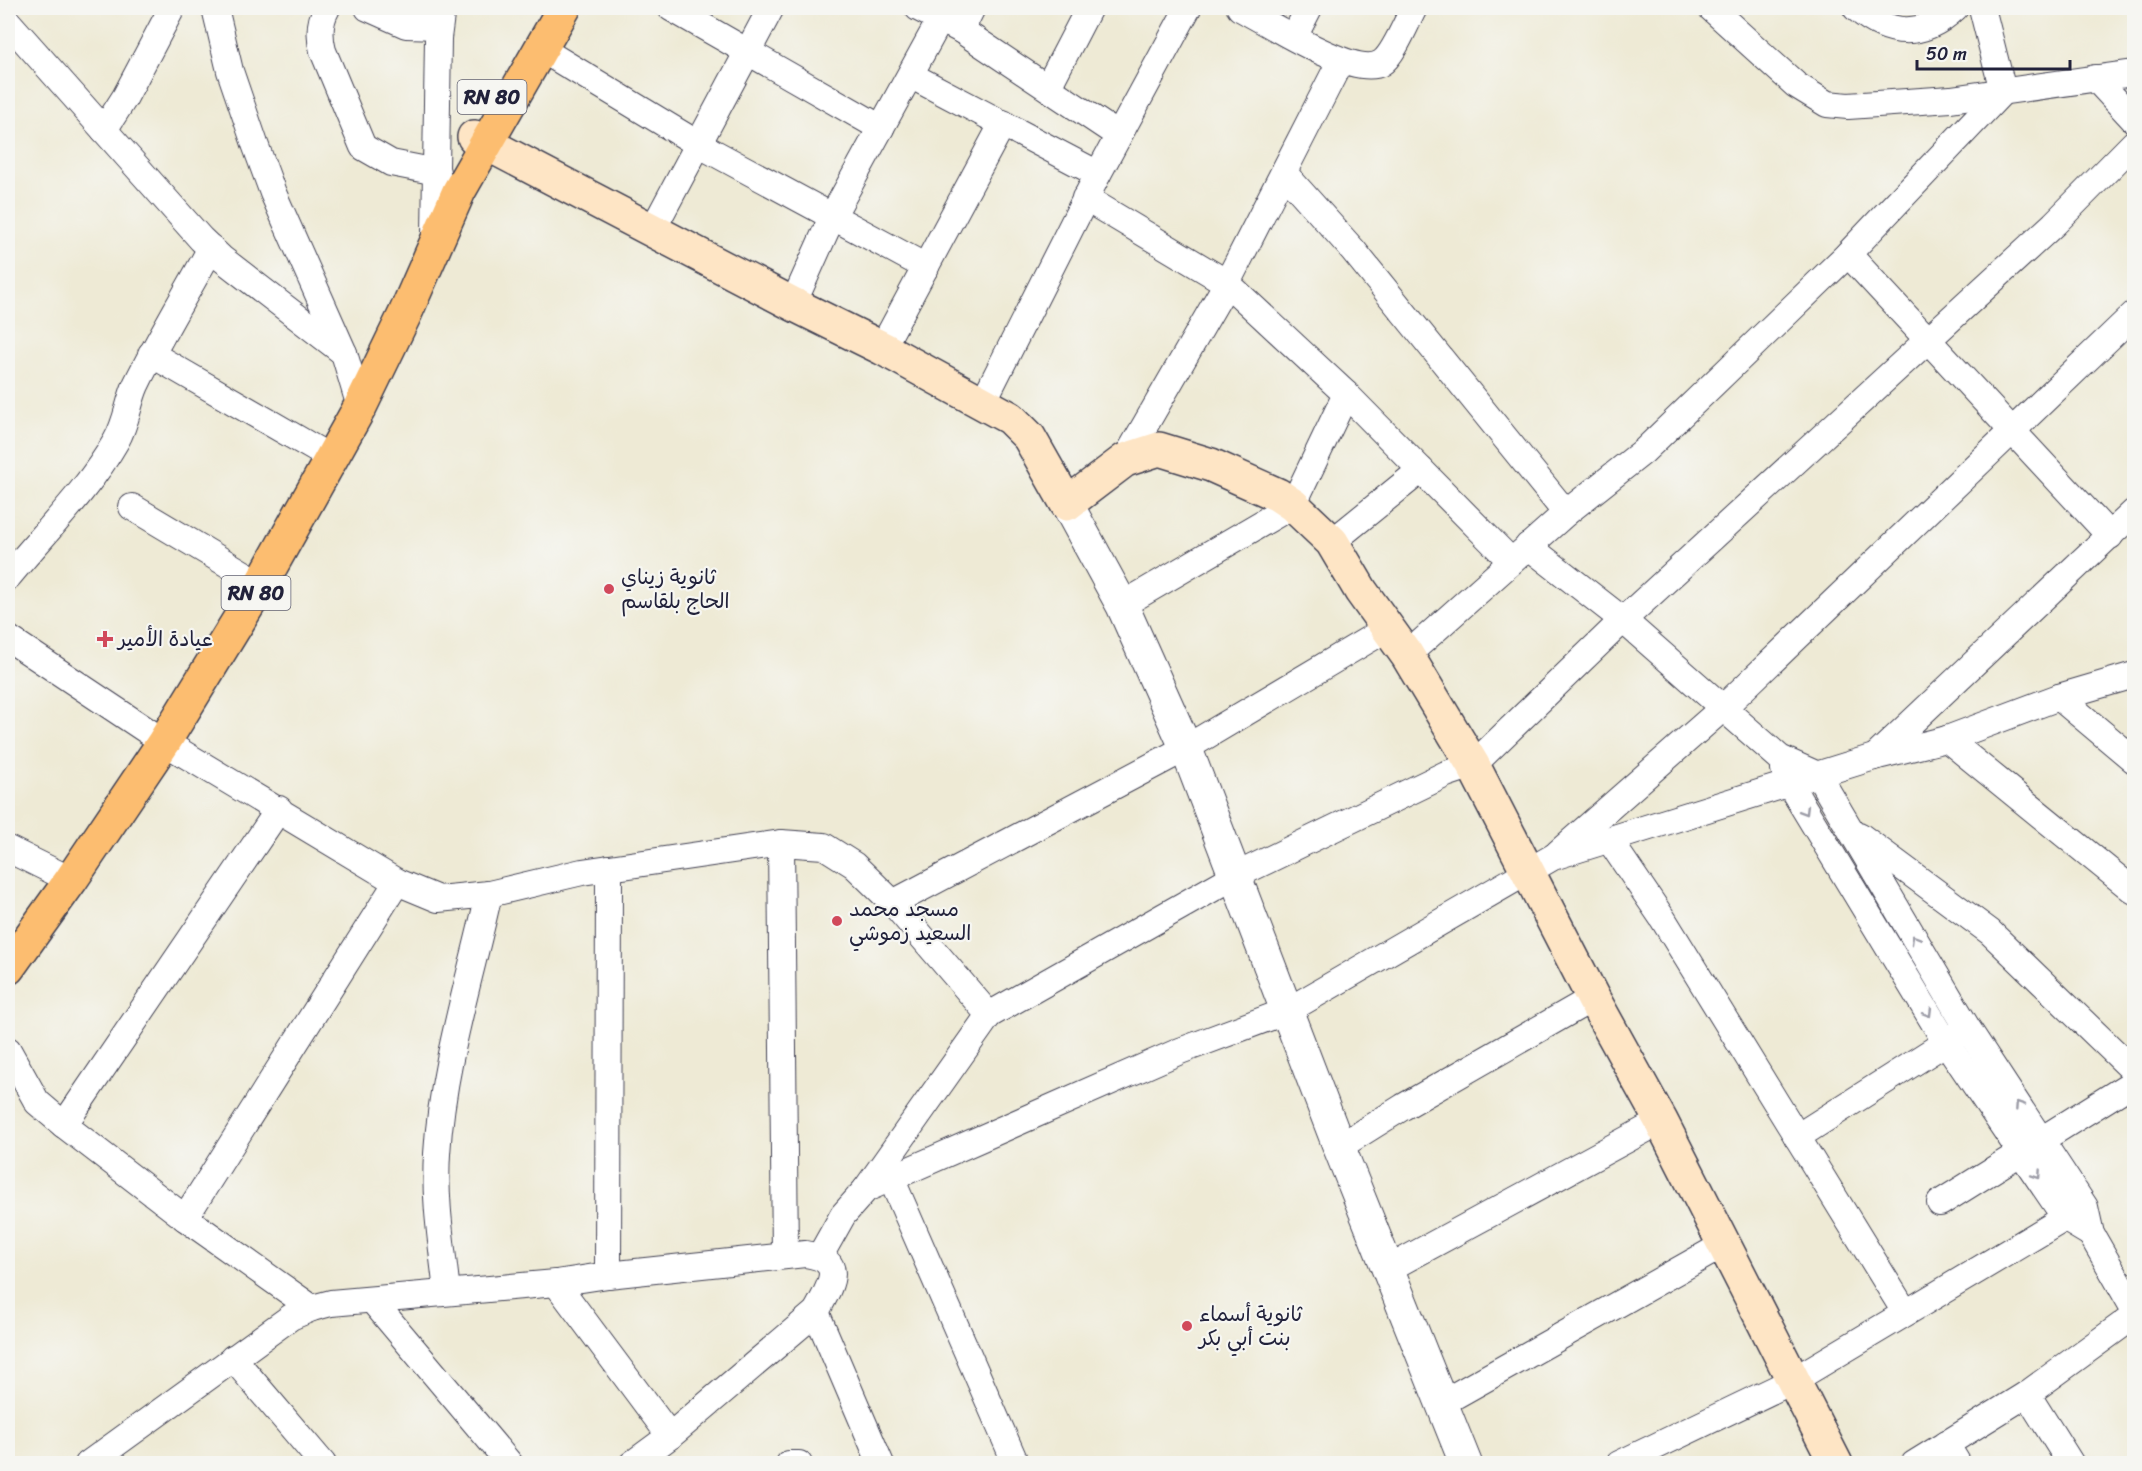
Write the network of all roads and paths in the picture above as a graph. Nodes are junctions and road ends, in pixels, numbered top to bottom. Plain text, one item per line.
1 (172, 8) edge
2 (215, 8) edge
3 (327, 8) edge
4 (368, 8) edge
5 (539, 8) edge
6 (564, 8) edge
7 (671, 8) edge
8 (771, 8) edge
9 (1089, 8) edge
10 (1188, 8) edge
11 (1240, 8) edge
12 (1309, 8) edge
13 (1414, 8) edge
14 (1711, 8) edge
15 (1856, 8) edge
16 (1955, 8) edge
17 (1982, 8) edge
18 (948, 16) edge
19 (441, 17) edge
20 (8, 22) edge
21 (1294, 37) junction
22 (541, 50) junction
23 (747, 53) junction
24 (1340, 62) junction
25 (2134, 73) edge
26 (912, 76) junction
27 (2095, 78) junction
28 (1047, 87) junction
29 (2002, 92) junction
30 (2134, 120) edge
31 (1004, 123) junction
32 (881, 128) junction
33 (104, 130) junction
34 (1118, 135) junction
35 (481, 141) junction
36 (2134, 143) edge
37 (698, 144) junction
38 (1284, 173) junction
39 (1098, 174) junction
40 (448, 182) junction
41 (1085, 198) junction
42 (833, 215) junction
43 (653, 229) junction
44 (211, 248) junction
45 (1848, 254) junction
46 (926, 267) junction
47 (1227, 283) junction
48 (793, 304) junction
49 (2134, 314) edge
50 (1929, 339) junction
51 (882, 348) junction
52 (344, 353) junction
53 (151, 354) junction
54 (1346, 394) junction
55 (982, 402) junction
56 (360, 407) junction
57 (2012, 431) junction
58 (331, 458) junction
59 (1125, 460) junction
60 (1421, 470) junction
61 (1068, 504) junction
62 (1293, 505) junction
63 (132, 507) dead end
64 (2134, 512) edge
65 (1566, 513) junction
66 (2110, 536) junction
67 (1332, 542) junction
68 (1520, 554) junction
69 (8, 577) edge
70 (261, 584) junction
71 (1122, 604) junction
72 (1623, 620) junction
73 (1388, 628) junction
74 (8, 638) edge
75 (1407, 655) junction
76 (2134, 675) edge
77 (2059, 697) junction
78 (1723, 708) junction
79 (1947, 739) junction
80 (164, 742) junction
81 (1186, 748) junction
82 (1875, 757) junction
83 (1780, 758) junction
84 (2134, 760) edge
85 (1473, 765) junction
86 (1818, 775) junction
87 (1790, 785) junction
88 (279, 809) junction
89 (1849, 827) junction
90 (1610, 841) junction
91 (781, 843) junction
92 (11, 862) edge
93 (1541, 865) junction
94 (609, 868) junction
95 (1233, 877) junction
96 (71, 880) junction
97 (397, 882) junction
98 (2134, 891) edge
99 (489, 894) junction
100 (893, 903) junction
101 (8, 968) edge
102 (1593, 998) junction
103 (1287, 1011) junction
104 (989, 1015) junction
105 (1968, 1029) junction
106 (1946, 1041) junction
107 (8, 1050) edge
108 (2134, 1071) edge
109 (2134, 1082) edge
110 (1661, 1121) junction
111 (64, 1125) junction
112 (1797, 1137) junction
113 (2031, 1145) junction
114 (1339, 1147) junction
115 (891, 1179) junction
116 (866, 1189) junction
117 (1941, 1203) dead end
118 (2075, 1213) junction
119 (185, 1218) junction
120 (1725, 1244) junction
121 (785, 1256) junction
122 (820, 1256) junction
123 (1388, 1269) junction
124 (609, 1275) junction
125 (556, 1283) junction
126 (447, 1292) junction
127 (372, 1300) junction
128 (312, 1308) junction
129 (2134, 1309) edge
130 (816, 1312) junction
131 (1905, 1312) junction
132 (2134, 1316) edge
133 (233, 1358) junction
134 (1792, 1381) junction
135 (2027, 1394) junction
136 (1442, 1403) junction
137 (670, 1436) junction
138 (1952, 1454) edge
139 (88, 1464) edge
140 (323, 1464) edge
141 (510, 1464) edge
142 (632, 1464) edge
143 (789, 1464) edge
144 (799, 1464) edge
145 (881, 1464) edge
146 (1016, 1464) edge
147 (1466, 1464) edge
148 (1618, 1464) edge
149 (1836, 1464) edge
150 (1914, 1464) edge
151 (2071, 1464) edge

1 - 33 street
2 - 52 street
3 - 40 street
4 - 19 street
5 - 35 main road, RN 80
6 - 22 main road, RN 80
7 - 23 street
8 - 23 street
9 - 28 street
10 - 34 street
11 - 21 street
12 - 21 street
13 - 24 street
14 - 29 street
15 - 16 street
17 - 29 street
18 - 26 street
18 - 28 street
19 - 40 street
20 - 33 street
21 - 24 street
22 - 35 main road, RN 80
22 - 37 street
23 - 32 street
23 - 37 street
24 - 38 street
25 - 27 street
26 - 31 street
26 - 32 street
27 - 29 street
27 - 30 street
28 - 34 street
29 - 45 street
31 - 39 street
31 - 46 street
32 - 42 street
33 - 44 street
34 - 39 street
35 - 40 main road, RN 80
35 - 43 main road
36 - 50 street
37 - 42 street
37 - 43 street
38 - 47 street
38 - 65 street
39 - 41 street
40 - 56 main road, RN 80
41 - 47 street
41 - 55 street
42 - 46 street
42 - 48 street
43 - 48 main road
44 - 52 street
44 - 53 street
45 - 50 street
45 - 65 street
46 - 51 street
47 - 54 street
47 - 59 street
48 - 51 main road
49 - 57 street
50 - 57 street
50 - 72 street
51 - 55 main road
52 - 56 street
53 - 58 street
53 - 69 street
54 - 60 street
54 - 62 street
55 - 61 main road
56 - 58 main road, RN 80
57 - 66 street
57 - 78 street
58 - 70 main road, RN 80
59 - 61 main road
59 - 62 main road
60 - 67 street
60 - 68 street
61 - 71 street
62 - 67 main road
62 - 71 street
63 - 70 street
64 - 66 street
65 - 68 street
66 - 82 street
67 - 73 main road
68 - 72 street
68 - 75 street
70 - 80 main road, RN 80
71 - 81 street
72 - 78 street
72 - 85 street
73 - 75 main road
73 - 81 street
74 - 80 street
75 - 85 main road
76 - 77 street
77 - 79 street
77 - 84 street
78 - 83 street
78 - 93 street
79 - 82 street
79 - 98 street
80 - 88 street
80 - 96 main road, RN 80
81 - 95 street
81 - 100 street
82 - 86 street
83 - 86 street
83 - 87 street
85 - 93 main road
85 - 95 street
86 - 87 street
86 - 89 street
87 - 90 street
87 -> 106 street
88 - 97 street
88 - 111 street
105 -> 89 street
89 - 108 street
90 - 93 street
90 - 112 street
91 - 94 street
91 - 100 street
91 - 121 street
92 - 96 street
93 - 102 main road
93 - 103 street
94 - 99 street
94 - 124 street
95 - 103 street
95 - 104 street
96 - 101 main road, RN 80
97 - 99 street
97 - 119 street
99 - 126 street
100 - 104 street
102 - 110 main road
102 - 114 street
103 - 114 street
103 - 115 street
104 - 116 street
105 - 106 street
113 -> 105 street
106 - 112 street
106 - 113 street
107 - 111 street
109 - 113 street
110 - 120 main road
110 - 123 street
111 - 119 street
112 - 131 street
113 - 117 street
113 - 118 street
114 - 123 street
115 - 116 street
115 - 146 street
116 - 122 street
118 - 129 street
118 - 131 street
119 - 128 street
120 - 134 main road
120 - 136 street
121 - 122 street
121 - 124 street
122 - 130 street
123 - 136 street
124 - 125 street
125 - 126 street
125 - 137 street
126 - 127 street
127 - 128 street
127 - 141 street
128 - 133 street
130 - 137 street
130 - 145 street
131 - 134 street
132 - 135 street
133 - 139 street
133 - 140 street
134 - 148 street
134 - 149 main road
135 - 138 street
135 - 151 street
136 - 147 street
137 - 142 street
138 - 150 street
143 - 144 street

